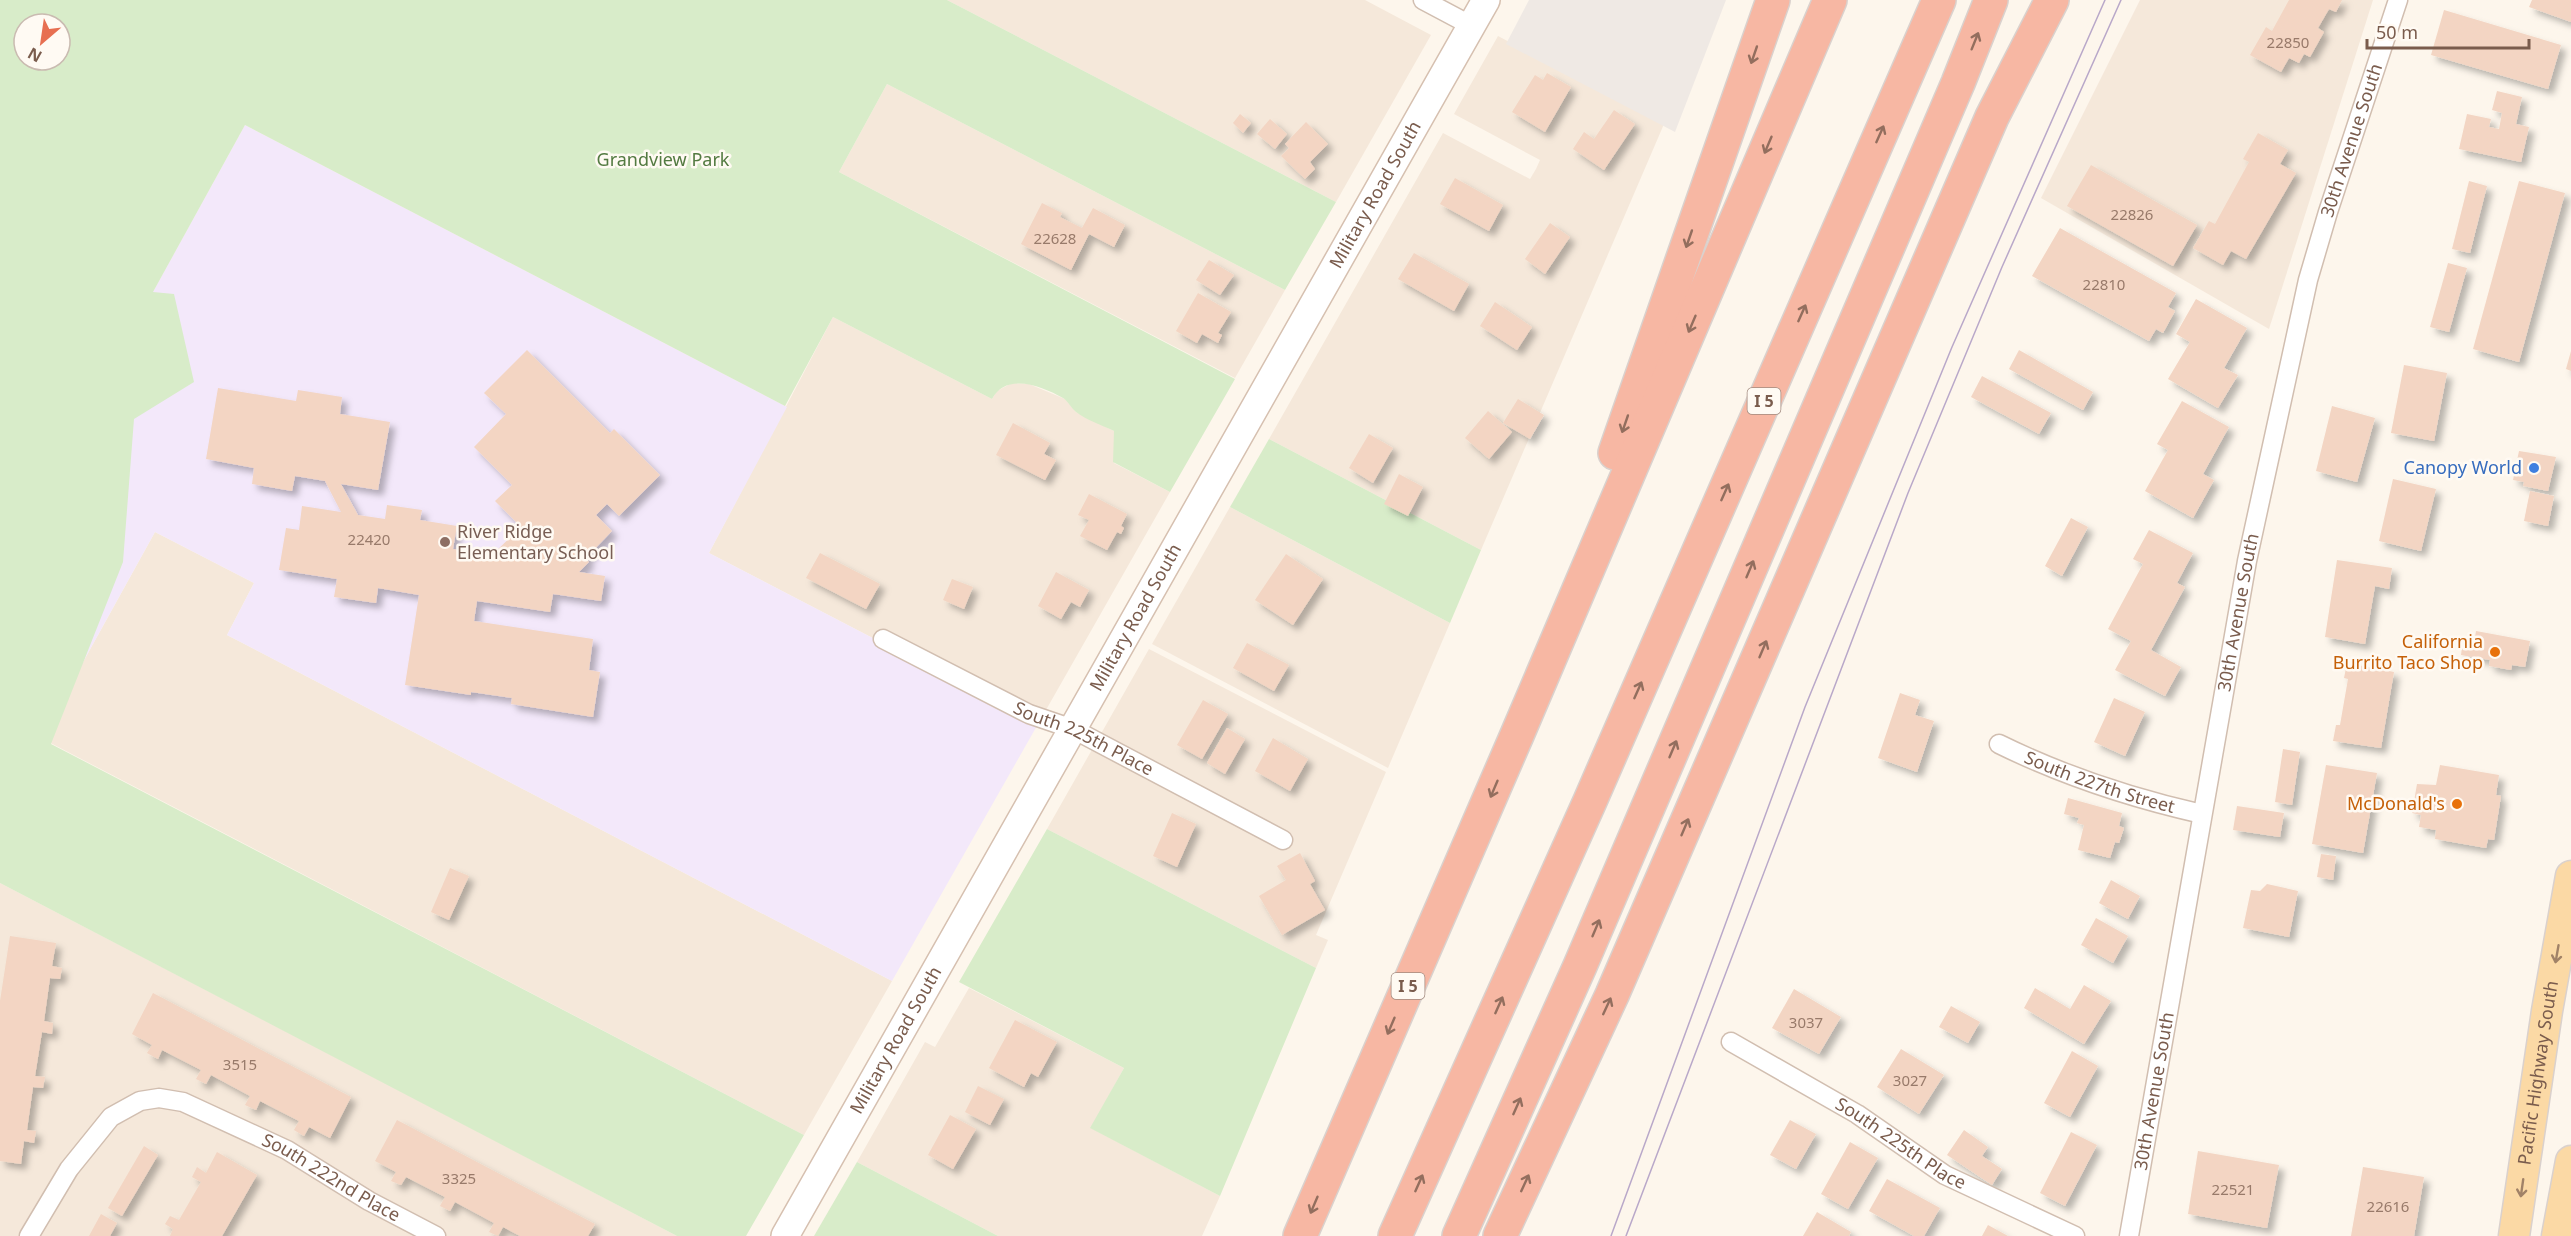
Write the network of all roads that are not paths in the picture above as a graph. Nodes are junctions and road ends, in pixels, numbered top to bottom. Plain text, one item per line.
1 (1423, 0) edge
2 (1486, 0) edge
3 (1773, 0) edge
4 (1830, 0) edge
5 (1938, 0) edge
6 (1991, 0) edge
7 (2052, 0) edge
8 (2398, 0) edge
9 (1472, 26) junction
10 (883, 639) dead end
11 (1073, 729) junction
12 (1517, 735) junction
13 (1999, 744) dead end
14 (2202, 814) junction
15 (1283, 840) dead end
16 (2571, 876) edge
17 (1731, 1042) dead end
18 (2571, 1161) edge
19 (2516, 1233) edge
20 (29, 1236) edge
21 (436, 1236) edge
22 (785, 1236) edge
23 (1300, 1236) edge
24 (1395, 1236) edge
25 (1459, 1236) edge
26 (1500, 1236) edge
27 (2075, 1236) edge
28 (2129, 1236) edge
29 (2557, 1236) edge

1 - 9 street
2 - 9 main road, Military Road South
3 -> 12 highway
4 -> 12 highway, I 5
24 -> 5 highway, I 5
25 -> 6 highway
26 -> 7 highway
8 - 14 street, 30th Avenue South
9 - 11 main road, Military Road South
10 - 11 street, South 225th Place
11 - 15 street, South 225th Place
11 - 22 main road, Military Road South
12 -> 23 highway, I 5
13 - 14 street, South 227th Street
14 - 28 street, 30th Avenue South
16 -> 19 main road, Pacific Highway South
17 - 27 street, South 225th Place
18 - 29 main road
20 - 21 street, South 222nd Place

